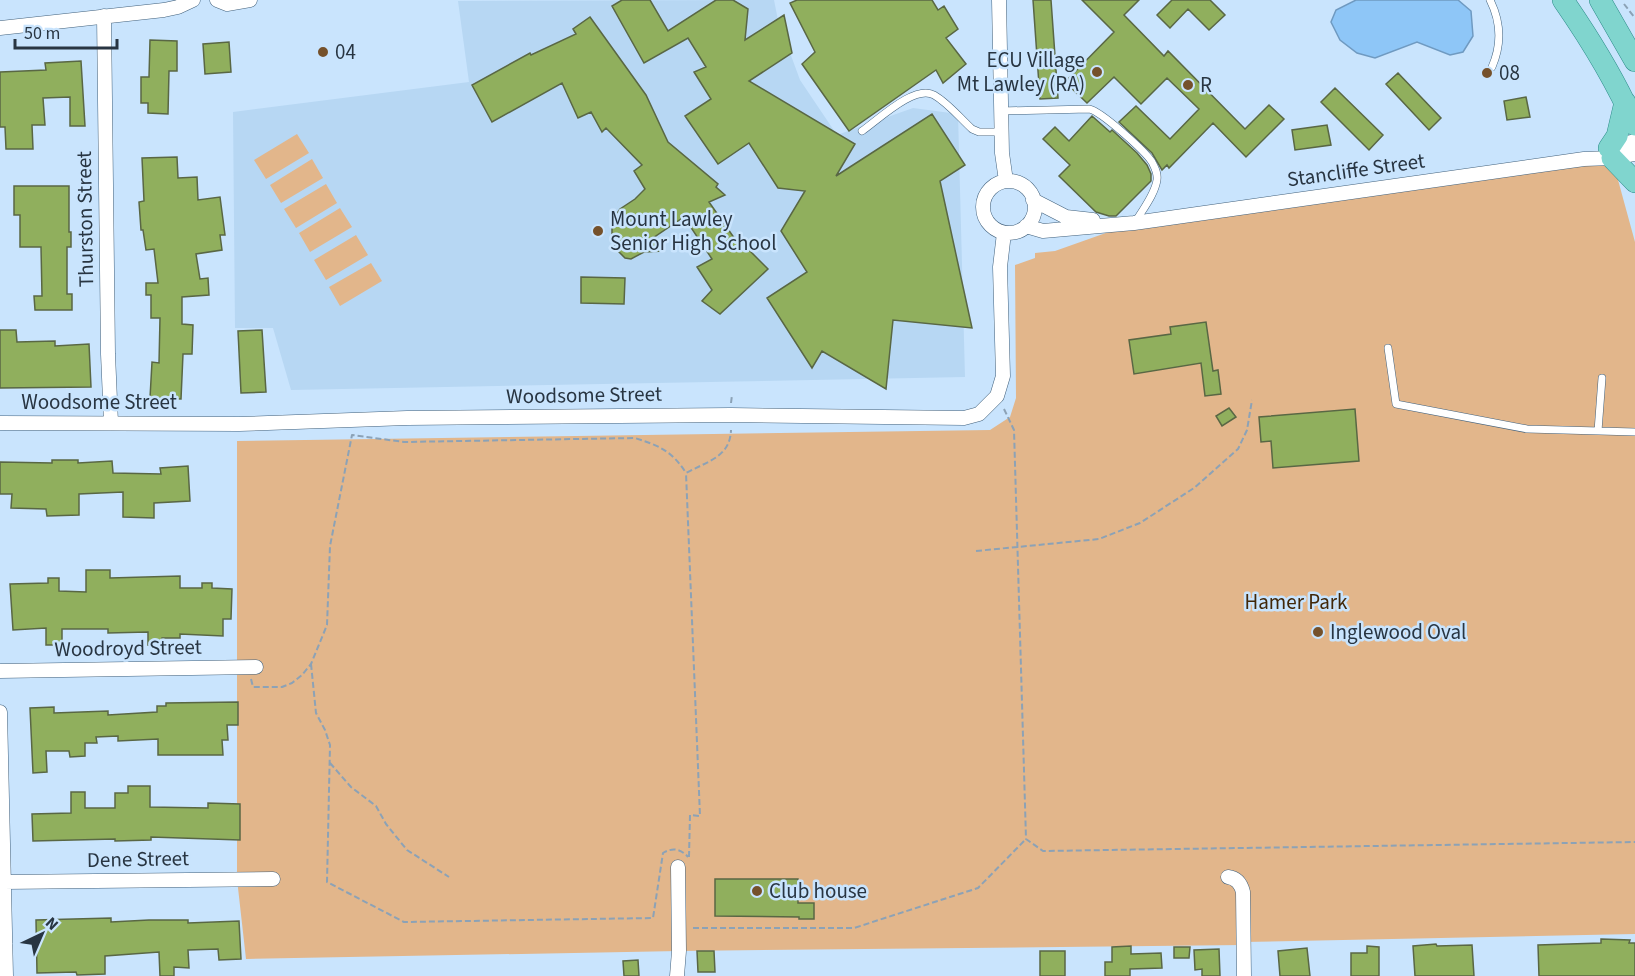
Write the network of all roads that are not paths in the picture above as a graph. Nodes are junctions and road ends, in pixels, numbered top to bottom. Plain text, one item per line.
1 (193, 0) edge
2 (217, 0) edge
3 (250, 0) edge
4 (999, 0) edge
5 (1490, 0) edge
6 (1563, 0) edge
7 (1600, 0) edge
8 (104, 16) junction
9 (0, 28) edge
10 (1635, 61) edge
11 (1492, 67) dead end
12 (1625, 102) junction
13 (1001, 111) junction
14 (1635, 125) edge
15 (862, 131) dead end
16 (1001, 132) junction
17 (1635, 141) edge
18 (1611, 153) junction
19 (1635, 154) edge
20 (1006, 181) junction
21 (1635, 182) edge
22 (1033, 200) junction
23 (1134, 223) junction
24 (1026, 226) junction
25 (1004, 233) junction
26 (1388, 348) dead end
27 (1602, 378) dead end
28 (0, 423) edge
29 (111, 423) junction
30 (1598, 431) junction
31 (1635, 432) edge
32 (253, 667) road end
33 (0, 671) edge
34 (0, 712) edge
35 (685, 865) road end
36 (1228, 877) dead end
37 (273, 879) dead end
38 (4, 882) junction
39 (6, 976) edge
40 (677, 976) edge
41 (1244, 976) edge

1 - 8 street
2 - 3 street
4 - 13 street
5 - 11 lane
6 - 12 main road
7 - 10 main road
8 - 9 street
8 - 29 street, Thurston Street
12 - 14 main road
12 - 18 main road
13 - 16 street
13 - 23 lane
15 - 16 lane
16 - 20 street
17 - 18 street, Stancliffe Street
18 - 19 street, Stancliffe Street
18 - 21 main road
18 - 23 street, Stancliffe Street
20 - 22 street, Stancliffe Street
20 - 25 street
22 - 23 street, Stancliffe Street
22 - 24 street
23 - 24 street, Stancliffe Street
24 - 25 street, Stancliffe Street
25 - 29 street, Woodsome Street
26 - 30 lane
27 - 30 lane
28 - 29 street, Woodsome Street
30 - 31 lane
32 - 33 street, Woodroyd Street
34 - 38 street
35 - 40 street
36 - 41 street
37 - 38 street, Dene Street
38 - 39 street

